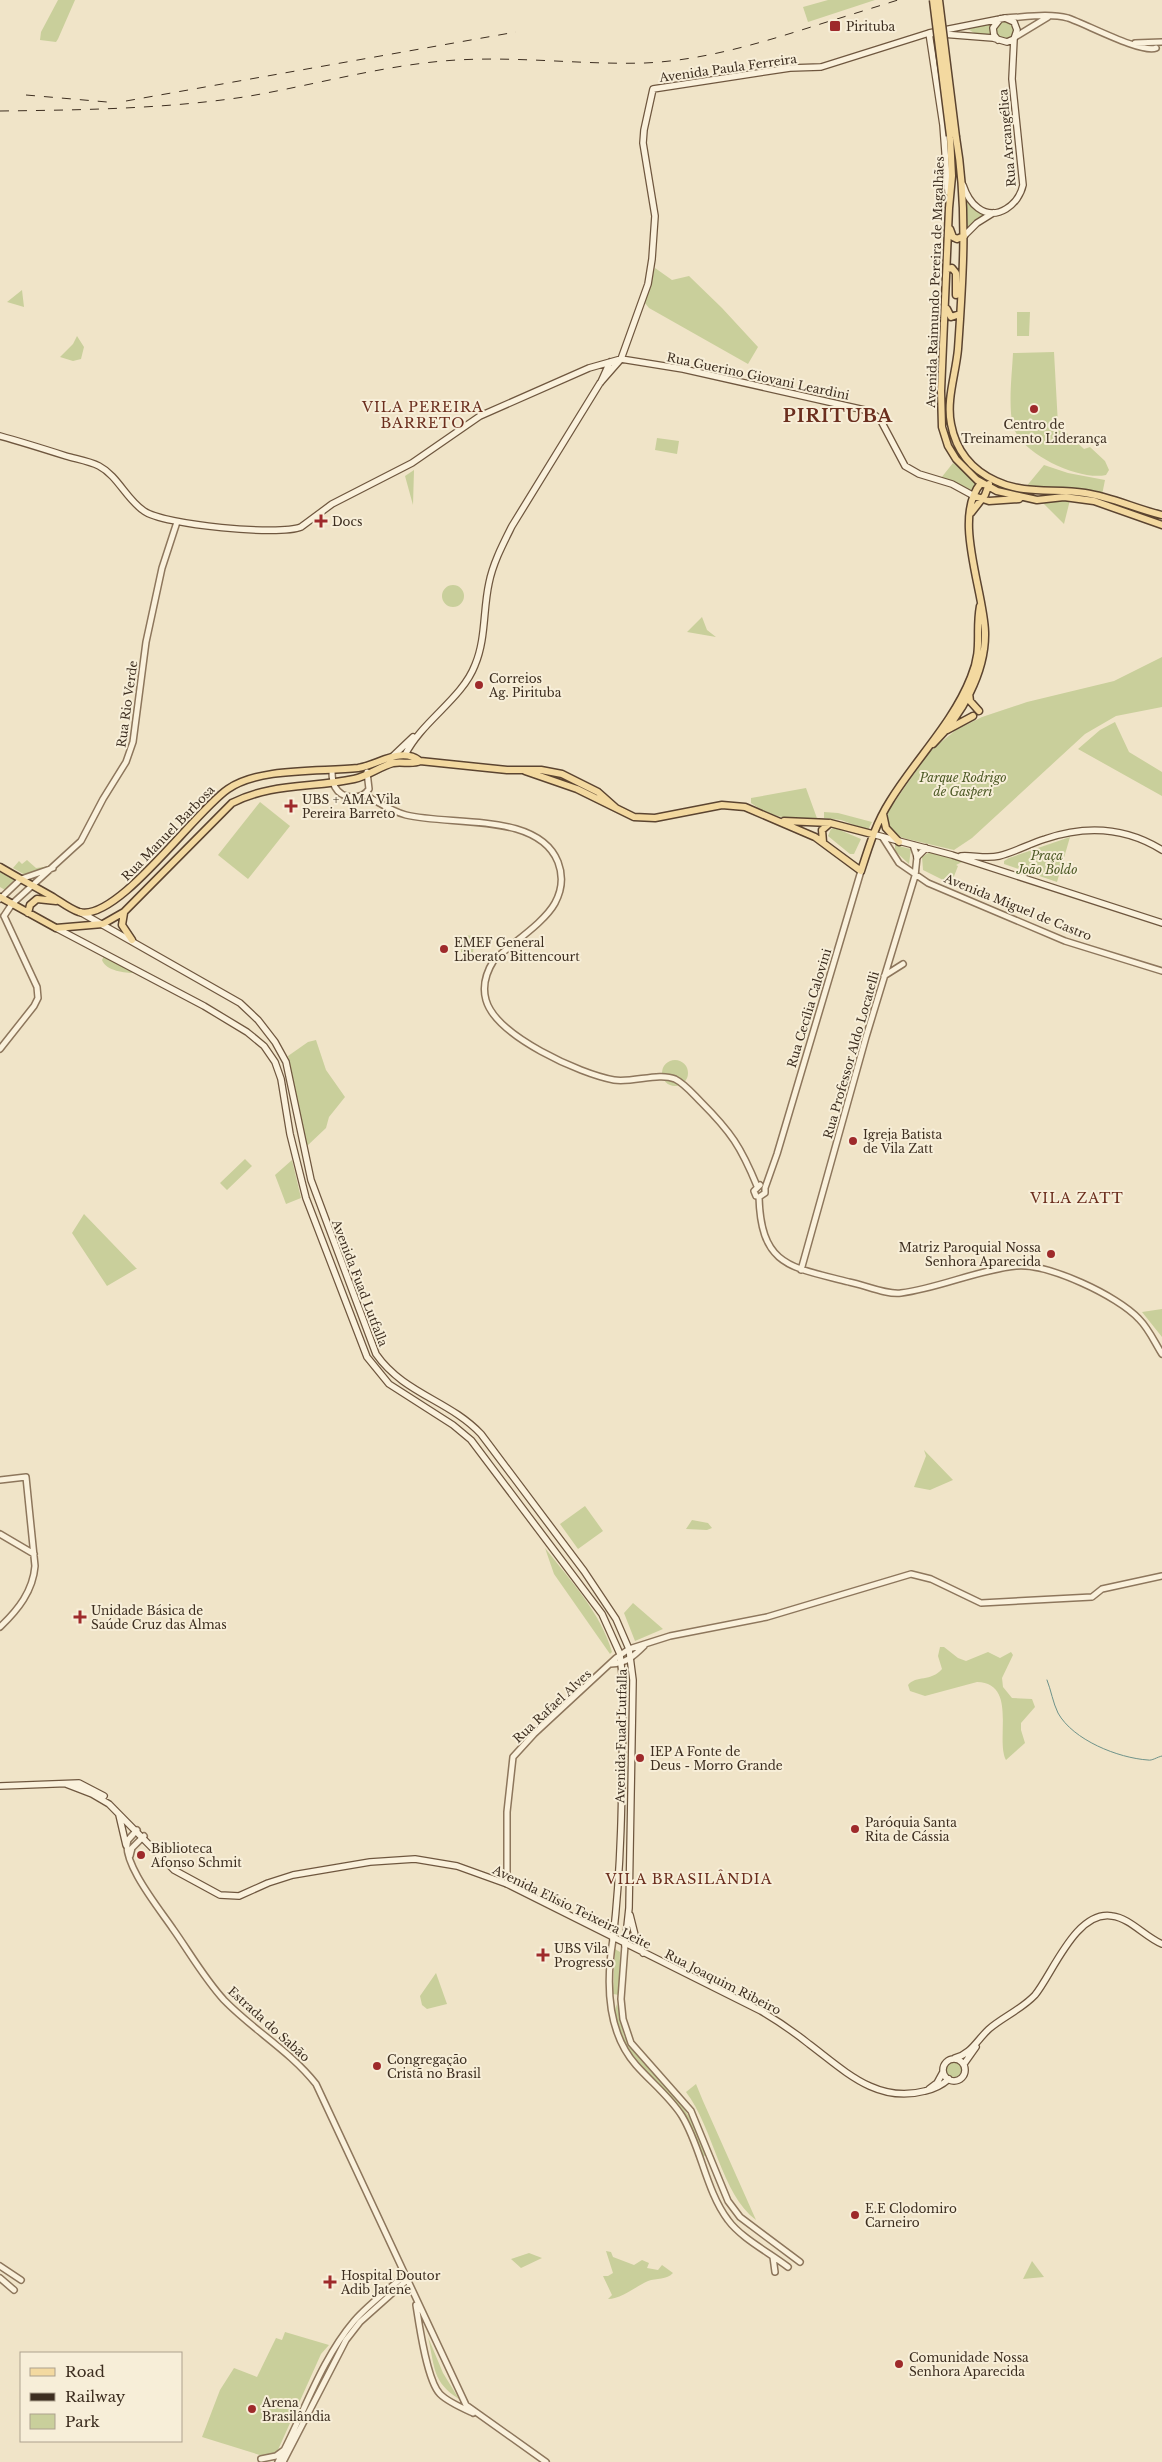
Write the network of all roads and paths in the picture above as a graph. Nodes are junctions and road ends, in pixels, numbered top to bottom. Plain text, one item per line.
1 (933, 0) edge
2 (939, 0) edge
3 (1051, 16) junction
4 (1003, 18) junction
5 (929, 33) junction
6 (1014, 38) junction
7 (1001, 41) junction
8 (1162, 42) edge
9 (1155, 46) edge
10 (1012, 58) junction
11 (953, 136) junction
12 (963, 185) junction
13 (949, 208) junction
14 (994, 212) junction
15 (948, 218) junction
16 (964, 236) junction
17 (947, 269) junction
18 (946, 295) junction
19 (960, 302) junction
20 (960, 314) junction
21 (621, 358) junction
22 (610, 362) junction
23 (590, 368) junction
24 (600, 383) junction
25 (0, 436) edge
26 (984, 474) junction
27 (981, 483) junction
28 (989, 487) junction
29 (974, 496) junction
30 (1025, 499) junction
31 (982, 500) junction
32 (970, 514) junction
33 (1162, 515) edge
34 (177, 522) junction
35 (1162, 525) edge
36 (980, 606) junction
37 (969, 693) junction
38 (946, 730) junction
39 (419, 733) junction
40 (924, 752) junction
41 (405, 755) junction
42 (394, 756) junction
43 (420, 761) junction
44 (399, 762) junction
45 (365, 767) junction
46 (332, 771) junction
47 (524, 771) junction
48 (368, 774) junction
49 (565, 775) junction
50 (333, 782) junction
51 (557, 784) junction
52 (588, 786) junction
53 (589, 794) junction
54 (365, 795) junction
55 (616, 808) junction
56 (884, 811) junction
57 (780, 821) junction
58 (830, 823) junction
59 (864, 832) junction
60 (872, 834) junction
61 (883, 838) junction
62 (823, 842) junction
63 (899, 842) junction
64 (869, 843) junction
65 (913, 846) junction
66 (926, 848) junction
67 (1162, 850) edge
68 (999, 856) junction
69 (917, 857) junction
70 (957, 857) junction
71 (0, 867) edge
72 (53, 868) junction
73 (997, 869) junction
74 (861, 871) junction
75 (915, 876) junction
76 (21, 879) junction
77 (32, 886) junction
78 (0, 898) edge
79 (59, 901) junction
80 (12, 904) junction
81 (80, 912) junction
82 (124, 912) junction
83 (28, 913) junction
84 (2, 917) edge
85 (1162, 923) edge
86 (103, 924) junction
87 (56, 928) junction
88 (132, 940) junction
89 (903, 964) dead end
90 (1162, 971) edge
91 (883, 977) junction
92 (0, 1049) edge
93 (757, 1186) junction
94 (764, 1188) junction
95 (759, 1197) junction
96 (801, 1270) junction
97 (1162, 1354) edge
98 (0, 1480) edge
99 (0, 1534) edge
100 (34, 1554) junction
101 (1162, 1576) edge
102 (0, 1626) edge
103 (645, 1646) junction
104 (629, 1649) junction
105 (620, 1654) junction
106 (631, 1659) junction
107 (622, 1663) junction
108 (610, 1664) junction
109 (66, 1784) junction
110 (0, 1786) edge
111 (118, 1812) junction
112 (136, 1830) junction
113 (142, 1838) junction
114 (126, 1845) junction
115 (621, 1854) junction
116 (130, 1857) junction
117 (629, 1857) junction
118 (507, 1884) junction
119 (629, 1908) junction
120 (613, 1938) junction
121 (1162, 1944) edge
122 (625, 1945) junction
123 (644, 1954) junction
124 (655, 1959) joint
125 (610, 1998) junction
126 (622, 1999) junction
127 (978, 2043) junction
128 (954, 2058) junction
129 (964, 2064) junction
130 (944, 2072) junction
131 (949, 2080) junction
132 (927, 2091) junction
133 (711, 2158) junction
134 (700, 2162) junction
135 (773, 2256) junction
136 (800, 2262) dead end
137 (0, 2266) edge
138 (788, 2267) dead end
139 (775, 2272) dead end
140 (0, 2278) edge
141 (406, 2278) junction
142 (21, 2280) dead end
143 (14, 2290) dead end
144 (396, 2290) junction
145 (412, 2292) junction
146 (415, 2299) junction
147 (421, 2332) junction
148 (432, 2332) junction
149 (482, 2417) junction
150 (286, 2448) junction
151 (261, 2459) dead end
152 (278, 2462) edge
153 (283, 2462) edge
154 (546, 2462) edge

1 - 11 main road, Avenida Raimundo Pereira de Magalhães, bridge
2 - 11 main road, bridge
3 - 4 street
3 - 6 street
3 - 9 street
4 - 5 main road
4 - 6 main road
4 - 7 main road
5 - 7 main road
5 - 13 main road
5 - 21 main road, Avenida Paula Ferreira
6 - 7 main road
6 - 10 main road, Rua Arcangélica
7 - 10 main road, Rua Arcangélica
8 - 9 street
10 - 14 main road, Rua Arcangélica
11 - 12 main road, Avenida Raimundo Pereira de Magalhães
11 - 13 main road, Avenida Raimundo Pereira de Magalhães
12 - 14 main road
12 - 16 main road, Avenida Raimundo Pereira de Magalhães
13 - 15 main road, Avenida Raimundo Pereira de Magalhães
14 - 16 main road
15 - 16 main road
15 - 17 main road, Avenida Raimundo Pereira de Magalhães
16 - 19 main road, Avenida Raimundo Pereira de Magalhães
17 - 18 main road, Avenida Raimundo Pereira de Magalhães
17 - 19 main road
18 - 20 main road
18 - 27 main road, Avenida Raimundo Pereira de Magalhães
19 - 20 main road, Avenida Raimundo Pereira de Magalhães
20 - 26 main road, Avenida Raimundo Pereira de Magalhães
21 - 22 main road
21 - 24 main road
21 - 29 main road, Rua Guerino Giovani Leardini
22 - 23 main road
22 - 24 main road
23 - 24 main road
23 - 34 main road
24 - 39 main road
25 - 34 main road
26 - 28 main road
26 - 33 main road, Avenida Raimundo Pereira de Magalhães
27 - 28 main road, Avenida Raimundo Pereira de Magalhães
27 - 29 main road
28 - 30 main road, Avenida Raimundo Pereira de Magalhães
28 - 31 main road
29 - 31 main road
29 - 32 main road
30 - 31 main road
30 - 35 main road, Avenida Raimundo Pereira de Magalhães
31 - 32 main road
32 - 36 main road
34 - 72 street, Rua Rio Verde
36 - 37 main road
36 - 40 main road
37 - 38 main road
37 - 38 main road
38 - 40 main road
39 - 41 main road
39 - 42 main road
40 - 56 main road
41 - 42 main road, Rua Manuel Barbosa
41 - 43 main road
41 - 44 main road
42 - 45 main road, Rua Manuel Barbosa
43 - 44 main road
43 - 47 main road
44 - 48 main road, Rua Manuel Barbosa
45 - 46 main road, Rua Manuel Barbosa
45 - 48 street
46 - 50 street
46 - 81 main road, Rua Manuel Barbosa
47 - 49 main road
47 - 51 main road
48 - 50 main road, Rua Manuel Barbosa
48 - 54 street
49 - 51 main road
49 - 52 main road
50 - 54 street
50 - 82 main road, Rua Manuel Barbosa
51 - 53 main road
52 - 53 main road
52 - 55 main road
53 - 55 main road
54 - 93 street
55 - 57 main road
56 - 60 main road
56 - 63 main road
57 - 58 main road
57 - 62 main road
58 - 59 main road
58 - 62 main road
59 - 60 main road
59 - 64 main road
60 - 61 main road
60 - 64 main road, Rua Cecília Calovini
61 - 63 main road
61 - 75 street, Avenida Miguel de Castro
62 - 74 main road
63 - 65 main road
64 - 74 main road, Rua Cecília Calovini
65 - 66 main road
65 - 69 street, Rua Professor Aldo Locatelli
66 - 69 main road
66 - 70 main road
67 - 68 main road
68 - 70 main road
68 - 73 main road
69 - 75 street, Rua Professor Aldo Locatelli
70 - 73 main road
71 - 76 main road
72 - 76 street, Rua Rio Verde
72 - 77 street, Rua Rio Verde
73 - 85 main road
74 - 94 street, Rua Cecília Calovini
75 - 90 street, Avenida Miguel de Castro
75 - 91 street, Rua Professor Aldo Locatelli
76 - 77 main road
76 - 78 street, Rua Rio Verde
77 - 79 main road
77 - 80 street, Rua Rio Verde
78 - 80 main road
79 - 81 main road
79 - 83 main road
80 - 83 main road
80 - 84 street, Rua Rio Verde
81 - 86 main road, Avenida Fuad Lutfalla
82 - 86 main road, Rua Manuel Barbosa
82 - 88 main road
83 - 87 main road
84 - 92 street
86 - 87 main road
86 - 88 main road, Avenida Fuad Lutfalla
87 - 105 main road, Avenida Fuad Lutfalla
88 - 104 main road, Avenida Fuad Lutfalla
89 - 91 street
91 - 96 street, Rua Professor Aldo Locatelli
93 - 94 street
93 - 95 street
94 - 95 street, Rua Cecília Calovini
95 - 96 street
96 - 97 street
98 - 100 street
99 - 100 street
100 - 102 street
101 - 103 street
103 - 104 street, Rua Rafael Alves
103 - 106 street
104 - 105 street, Rua Rafael Alves
104 - 106 main road, Avenida Fuad Lutfalla
105 - 107 main road, Avenida Fuad Lutfalla
105 - 108 street, Rua Rafael Alves
106 - 107 street
106 - 117 main road, Avenida Fuad Lutfalla
107 - 108 street
107 - 115 main road, Avenida Fuad Lutfalla
108 - 118 street, Rua Rafael Alves
109 - 110 main road, Avenida Elísio Teixeira Leite
109 - 111 main road, Avenida Elísio Teixeira Leite
109 - 112 main road, Avenida Elísio Teixeira Leite
111 - 112 main road, Avenida Elísio Teixeira Leite
111 - 114 main road
112 - 113 main road, Avenida Elísio Teixeira Leite
112 - 114 street
113 - 116 street
113 - 118 main road, Avenida Elísio Teixeira Leite
114 - 116 street, Estrada do Sabão
115 - 117 main road
115 - 120 main road, Avenida Fuad Lutfalla
116 - 141 street, Estrada do Sabão
117 - 119 main road, Avenida Fuad Lutfalla
118 - 120 main road, Avenida Elísio Teixeira Leite
119 - 122 main road, Avenida Fuad Lutfalla
119 - 123 main road
120 - 122 main road, Avenida Elísio Teixeira Leite
120 - 125 street
121 - 127 main road
122 - 123 main road, Avenida Elísio Teixeira Leite
122 - 126 street
123 - 124 main road, Avenida Elísio Teixeira Leite
124 - 132 main road, Rua Joaquim Ribeiro
125 - 126 street
125 - 134 street
126 - 133 street
127 - 128 main road
127 - 129 main road
128 - 129 main road
128 - 130 main road
129 - 131 main road
130 - 131 main road
130 - 132 main road
131 - 132 main road
133 - 134 street
133 - 136 street
134 - 135 street
135 - 138 street
135 - 139 street
137 - 142 street
140 - 143 street
141 - 144 street
141 - 145 street, Estrada do Sabão
141 - 150 street
144 - 145 street
144 - 153 street
145 - 146 street, Estrada do Sabão
146 - 147 street, Estrada do Sabão
146 - 148 street, Estrada do Sabão
147 - 148 street
147 - 149 street, Estrada do Sabão
148 - 149 street, Estrada do Sabão
149 - 154 street, Estrada do Sabão
150 - 151 street
150 - 152 street

